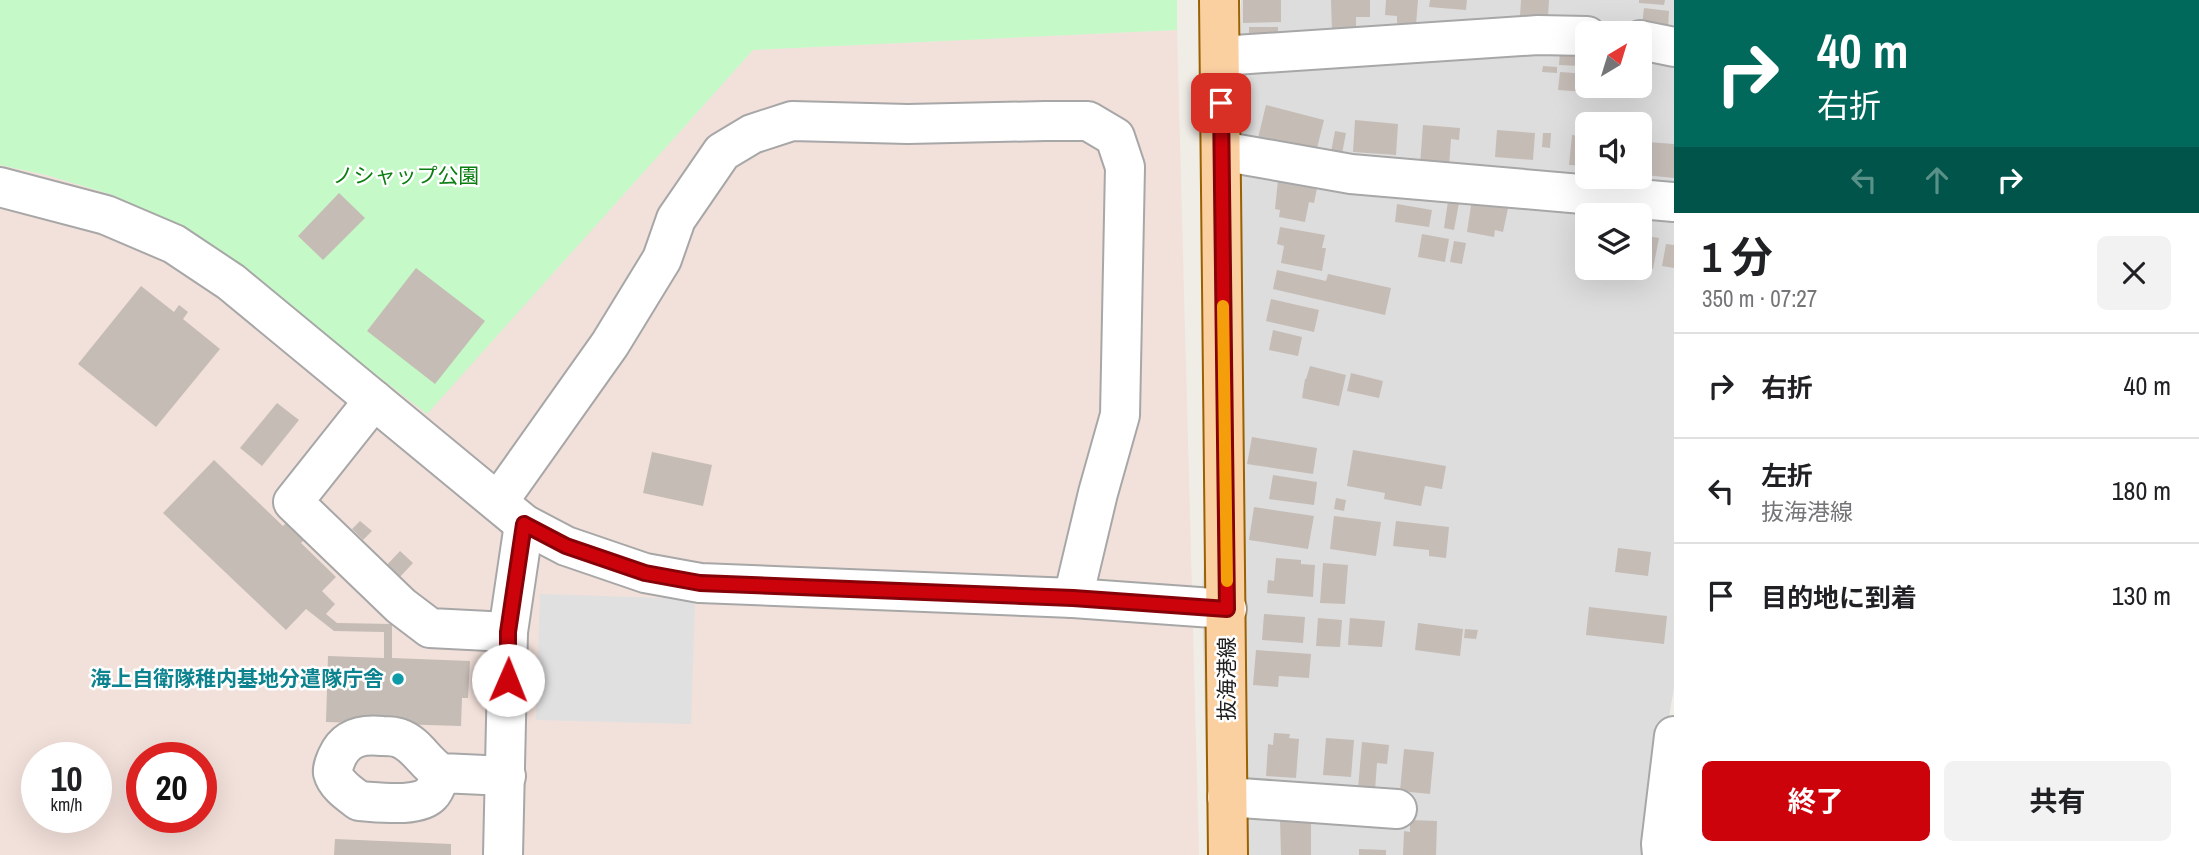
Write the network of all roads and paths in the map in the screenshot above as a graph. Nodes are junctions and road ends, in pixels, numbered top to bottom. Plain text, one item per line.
1 (1219, 0) edge
2 (1575, 36) edge
3 (1652, 42) edge
4 (1674, 47) edge
5 (1220, 56) junction
6 (1221, 151) junction
7 (0, 187) edge
8 (1674, 202) edge
9 (374, 400) junction
10 (511, 513) junction
11 (1073, 598) junction
12 (1227, 609) junction
13 (508, 632) junction
14 (1674, 736) edge
15 (441, 773) dead end
16 (506, 776) junction
17 (1227, 797) junction
18 (1396, 809) dead end
19 (503, 855) edge
20 (1228, 855) edge
21 (1662, 855) edge

1 - 5 main road, 抜海港線
2 - 5 street
3 - 4 street
5 - 6 main road, 抜海港線
6 - 8 street
6 - 12 main road, 抜海港線
7 - 9 street
9 - 10 street
9 - 13 street
10 - 11 street
10 - 11 street
10 - 13 street
11 - 12 street
12 - 17 main road, 抜海港線
13 - 16 street
14 - 21 street
15 - 16 street
16 - 19 street
17 - 18 street
17 - 20 main road, 抜海港線

